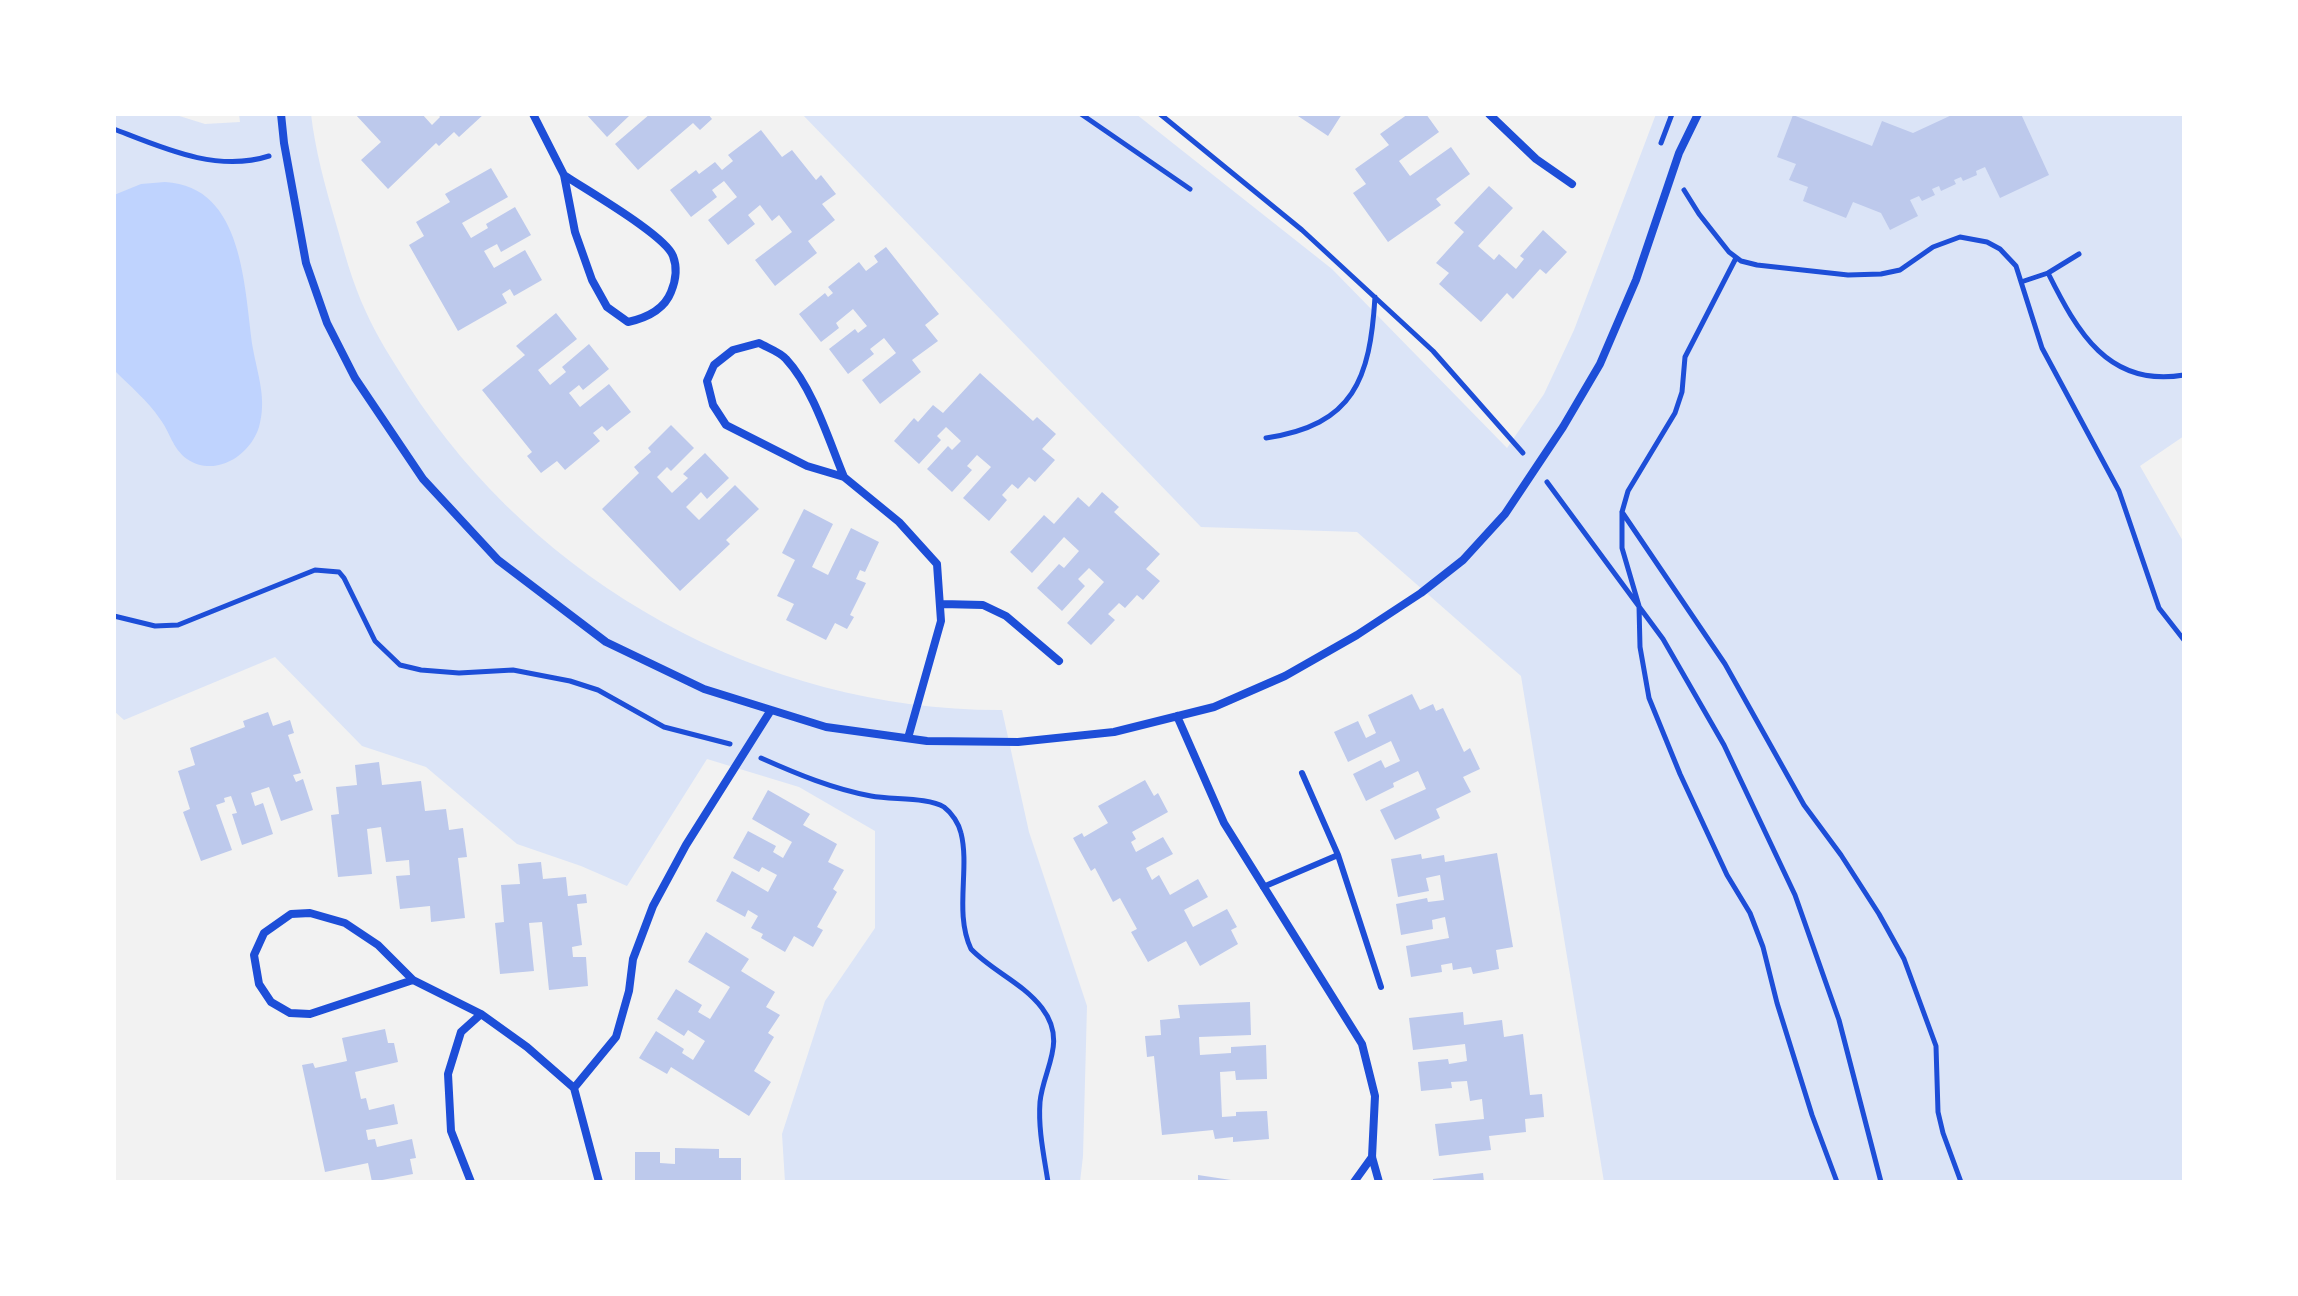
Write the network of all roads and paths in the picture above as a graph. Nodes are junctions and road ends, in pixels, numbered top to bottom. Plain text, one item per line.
1 (281, 114) edge
2 (533, 114) edge
3 (1081, 114) edge
4 (1160, 114) edge
5 (1489, 114) edge
6 (1672, 114) edge
7 (1698, 114) edge
8 (114, 129) edge
9 (285, 150) junction
10 (1673, 172) junction
11 (564, 175) junction
12 (1572, 184) dead end
13 (1190, 189) dead end
14 (2079, 254) dead end
15 (1736, 258) junction
16 (2048, 273) junction
17 (2021, 282) junction
18 (1375, 297) junction
19 (2184, 375) edge
20 (1266, 438) dead end
21 (1536, 467) junction
22 (844, 477) junction
23 (1622, 512) junction
24 (942, 604) junction
25 (1639, 606) junction
26 (114, 616) edge
27 (2184, 640) edge
28 (1059, 661) dead end
29 (771, 710) junction
30 (1177, 716) junction
31 (908, 738) junction
32 (745, 750) junction
33 (1302, 773) dead end
34 (1338, 855) junction
35 (1263, 887) junction
36 (413, 980) junction
37 (1381, 987) dead end
38 (481, 1014) junction
39 (574, 1088) junction
40 (1372, 1157) junction
41 (471, 1182) edge
42 (599, 1182) edge
43 (1048, 1182) edge
44 (1354, 1182) edge
45 (1379, 1182) edge
46 (1837, 1182) edge
47 (1881, 1182) edge
48 (1961, 1182) edge

1 - 9 street
2 - 11 street
3 - 13 path
4 - 18 path
5 - 12 street
6 - 10 path
7 - 10 street
8 - 9 path
9 - 29 street
10 - 15 path
10 - 21 street
11 - 11 street
14 - 16 path
15 - 17 path
15 - 23 path
16 - 17 path
16 - 19 path
17 - 27 path
18 - 20 path
18 - 21 path
21 - 25 path
21 - 30 street
22 - 22 street
22 - 24 street
23 - 25 path
23 - 48 path
24 - 28 street
24 - 31 street
25 - 46 path
25 - 47 path
26 - 32 path
29 - 31 street
29 - 32 street
30 - 31 street
30 - 35 street
32 - 39 street
32 - 43 path
33 - 34 lane
34 - 35 lane
34 - 37 lane
35 - 40 street
36 - 36 street
36 - 38 street
38 - 39 street
38 - 41 street
39 - 42 street
40 - 44 street
40 - 45 street

